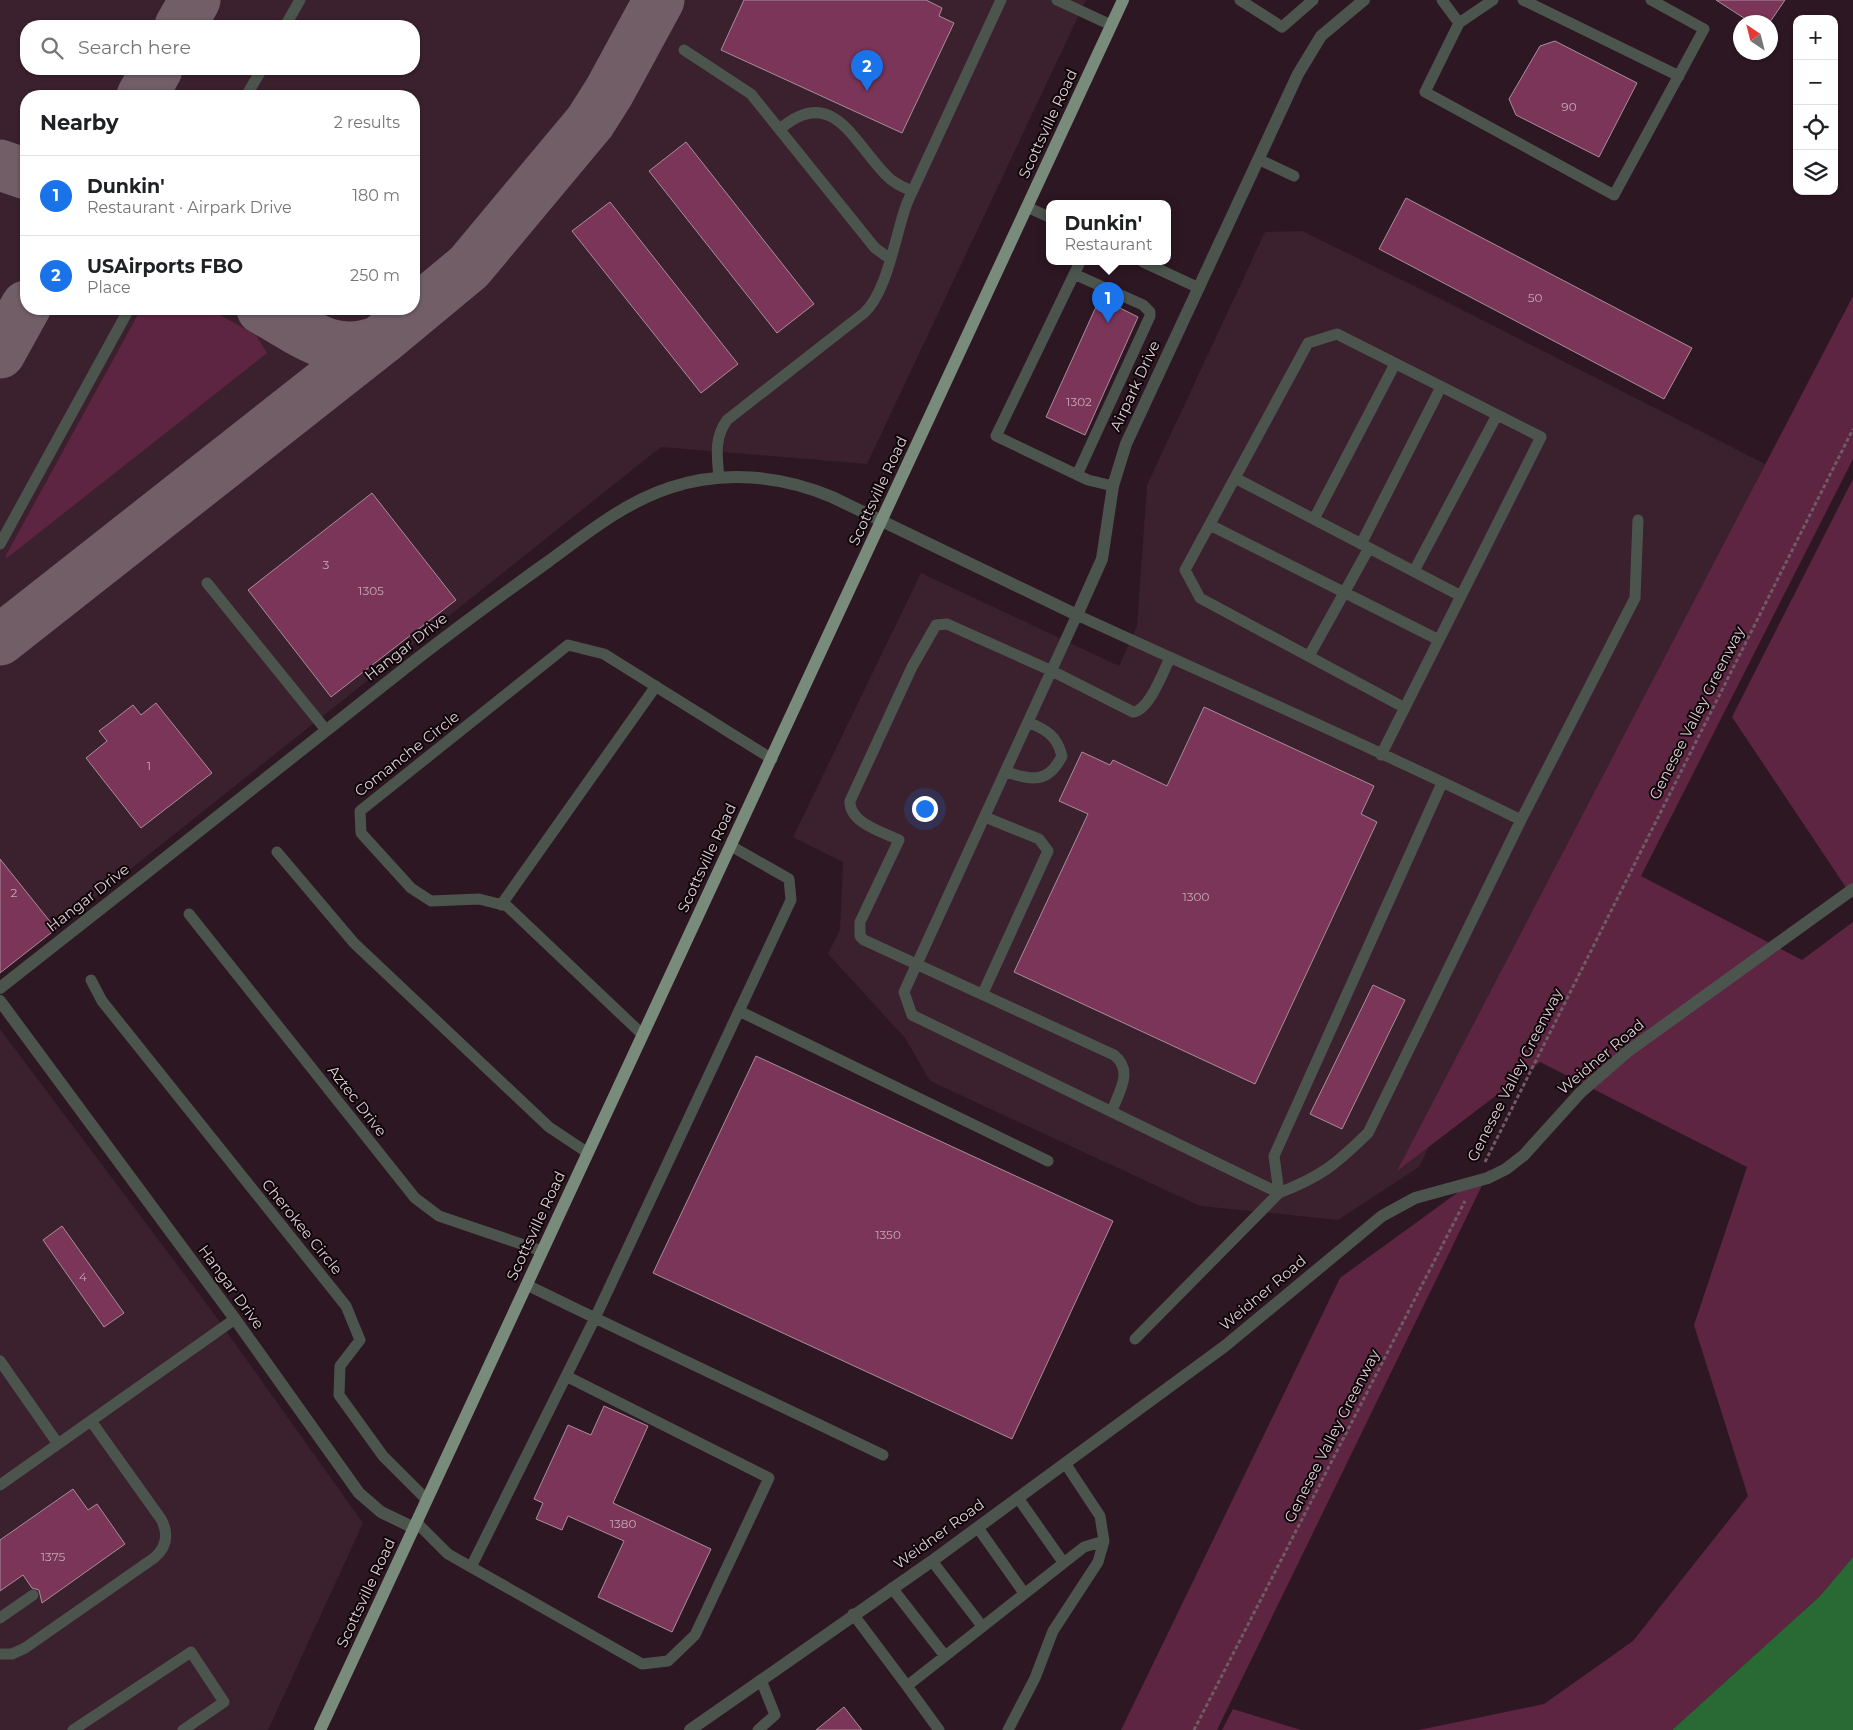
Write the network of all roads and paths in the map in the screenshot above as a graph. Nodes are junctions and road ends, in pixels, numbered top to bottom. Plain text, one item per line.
1 (300, 0) edge
2 (1001, 0) edge
3 (1057, 0) edge
4 (1123, 0) edge
5 (1240, 0) edge
6 (1312, 0) edge
7 (1364, 0) edge
8 (1442, 0) edge
9 (1493, 0) edge
10 (1523, 0) edge
11 (1651, 0) edge
12 (288, 20) edge
13 (1459, 23) junction
14 (1112, 25) junction
15 (684, 50) dead end
16 (258, 75) edge
17 (1679, 76) junction
18 (250, 90) edge
19 (780, 129) junction
20 (1258, 159) junction
21 (1294, 176) dead end
22 (912, 191) junction
23 (1027, 207) junction
24 (1046, 216) edge
25 (889, 258) junction
26 (1078, 265) edge
27 (1150, 265) edge
28 (1074, 274) junction
29 (1199, 288) junction
30 (126, 315) edge
31 (1395, 364) junction
32 (1440, 386) junction
33 (1497, 415) junction
34 (1853, 429) edge
35 (1078, 475) junction
36 (718, 478) junction
37 (1235, 478) junction
38 (1113, 486) junction
39 (1314, 519) junction
40 (1638, 520) dead end
41 (882, 522) junction
42 (1210, 525) junction
43 (0, 544) edge
44 (1365, 546) junction
45 (1414, 571) junction
46 (207, 583) dead end
47 (1345, 593) junction
48 (1461, 596) junction
49 (1077, 616) junction
50 (1439, 640) junction
51 (1309, 656) junction
52 (1170, 658) junction
53 (1052, 671) junction
54 (656, 686) junction
55 (1405, 708) junction
56 (1028, 722) junction
57 (326, 730) junction
58 (1381, 755) junction
59 (772, 759) junction
60 (1006, 772) junction
61 (1442, 783) junction
62 (985, 816) junction
63 (1521, 820) junction
64 (731, 846) junction
65 (277, 852) dead end
66 (1853, 889) edge
67 (501, 904) junction
68 (189, 914) dead end
69 (917, 964) junction
70 (91, 980) dead end
71 (0, 988) edge
72 (983, 993) junction
73 (0, 1001) edge
74 (739, 1011) junction
75 (643, 1035) junction
76 (1112, 1111) junction
77 (588, 1153) junction
78 (1048, 1161) dead end
79 (1474, 1182) junction
80 (1279, 1193) junction
81 (542, 1252) junction
82 (527, 1285) junction
83 (594, 1318) junction
84 (235, 1319) junction
85 (1135, 1339) dead end
86 (0, 1361) edge
87 (566, 1376) junction
88 (91, 1421) junction
89 (58, 1444) junction
90 (883, 1455) dead end
91 (1065, 1463) junction
92 (0, 1485) edge
93 (1018, 1498) junction
94 (426, 1500) junction
95 (415, 1525) junction
96 (978, 1528) junction
97 (1104, 1541) junction
98 (932, 1561) junction
99 (1063, 1562) junction
100 (471, 1567) junction
101 (892, 1588) junction
102 (1024, 1593) junction
103 (33, 1595) dead end
104 (853, 1614) junction
105 (0, 1618) edge
106 (982, 1626) junction
107 (0, 1654) edge
108 (945, 1656) junction
109 (761, 1680) junction
110 (907, 1686) junction
111 (73, 1730) edge
112 (183, 1730) edge
113 (320, 1730) edge
114 (690, 1730) edge
115 (758, 1730) edge
116 (939, 1730) edge
117 (1008, 1730) edge
118 (1194, 1730) edge

1 - 12 lane
2 - 22 lane
3 - 14 lane
4 - 14 main road, Scottsville Road
5 - 6 lane
7 - 20 street, Airpark Drive
8 - 13 lane
9 - 13 lane
10 - 17 lane
11 - 17 lane
13 - 17 lane
14 - 23 main road, Scottsville Road
15 - 19 lane
16 - 18 lane
19 - 22 lane
19 - 25 lane
20 - 21 lane
20 - 29 street, Airpark Drive
22 - 25 lane
23 - 24 lane
23 - 41 main road, Scottsville Road
25 - 36 lane
26 - 28 lane
27 - 29 lane
28 - 35 lane
28 - 35 lane
29 - 38 street, Airpark Drive
30 - 43 lane
31 - 32 lane
31 - 37 lane
31 - 39 lane
32 - 33 lane
32 - 44 lane
33 - 45 lane
33 - 48 lane
34 - 79 path, Genesee Valley Greenway
35 - 38 lane
36 - 41 street, Hangar Drive
36 - 57 street, Hangar Drive
37 - 39 lane
37 - 42 lane
38 - 49 street, Airpark Drive
39 - 44 lane
40 - 63 lane
41 - 49 street
41 - 59 main road, Scottsville Road
42 - 47 lane
42 - 51 lane
44 - 45 lane
44 - 47 lane
45 - 48 lane
46 - 57 lane
47 - 50 lane
47 - 51 lane
48 - 50 lane
49 - 52 lane
49 - 53 lane
50 - 55 lane
51 - 55 lane
52 - 53 lane
52 - 58 lane
53 - 56 lane
53 - 69 lane
54 - 59 lane, Comanche Circle
54 - 67 lane
54 - 67 lane, Comanche Circle
55 - 58 lane
56 - 60 lane
56 - 60 lane
57 - 71 street, Hangar Drive
58 - 61 lane
59 - 64 main road, Scottsville Road
60 - 62 lane
61 - 63 lane
61 - 80 lane
62 - 69 lane
62 - 72 lane
63 - 80 lane
64 - 74 lane
64 - 75 main road, Scottsville Road
65 - 77 lane
66 - 79 street, Weidner Road
67 - 75 lane, Comanche Circle
68 - 81 lane, Aztec Drive
69 - 72 lane
69 - 76 lane
70 - 94 lane, Cherokee Circle
72 - 76 lane
73 - 84 street, Hangar Drive
74 - 78 lane
74 - 83 lane
75 - 77 main road, Scottsville Road
76 - 80 lane
77 - 81 main road, Scottsville Road
79 - 91 street, Weidner Road
79 - 118 path, Genesee Valley Greenway
80 - 85 lane
81 - 82 main road, Scottsville Road
82 - 83 lane
82 - 94 main road, Scottsville Road
83 - 87 lane
83 - 90 lane
84 - 88 lane
84 - 95 street, Hangar Drive
86 - 89 lane
87 - 100 lane
87 - 100 lane
88 - 89 lane
88 - 107 lane
89 - 92 lane
91 - 93 street, Weidner Road
91 - 97 lane
93 - 96 street, Weidner Road
93 - 99 lane
94 - 95 main road, Scottsville Road
95 - 100 lane
95 - 113 main road, Scottsville Road
96 - 98 street, Weidner Road
96 - 102 lane
97 - 99 lane
97 - 117 lane
98 - 101 street, Weidner Road
98 - 106 lane
99 - 102 lane
101 - 104 street, Weidner Road
101 - 108 lane
102 - 106 lane
103 - 105 lane
104 - 109 street, Weidner Road
104 - 110 lane
106 - 108 lane
108 - 110 lane
109 - 114 street, Weidner Road
109 - 115 lane
110 - 116 lane
111 - 112 lane

